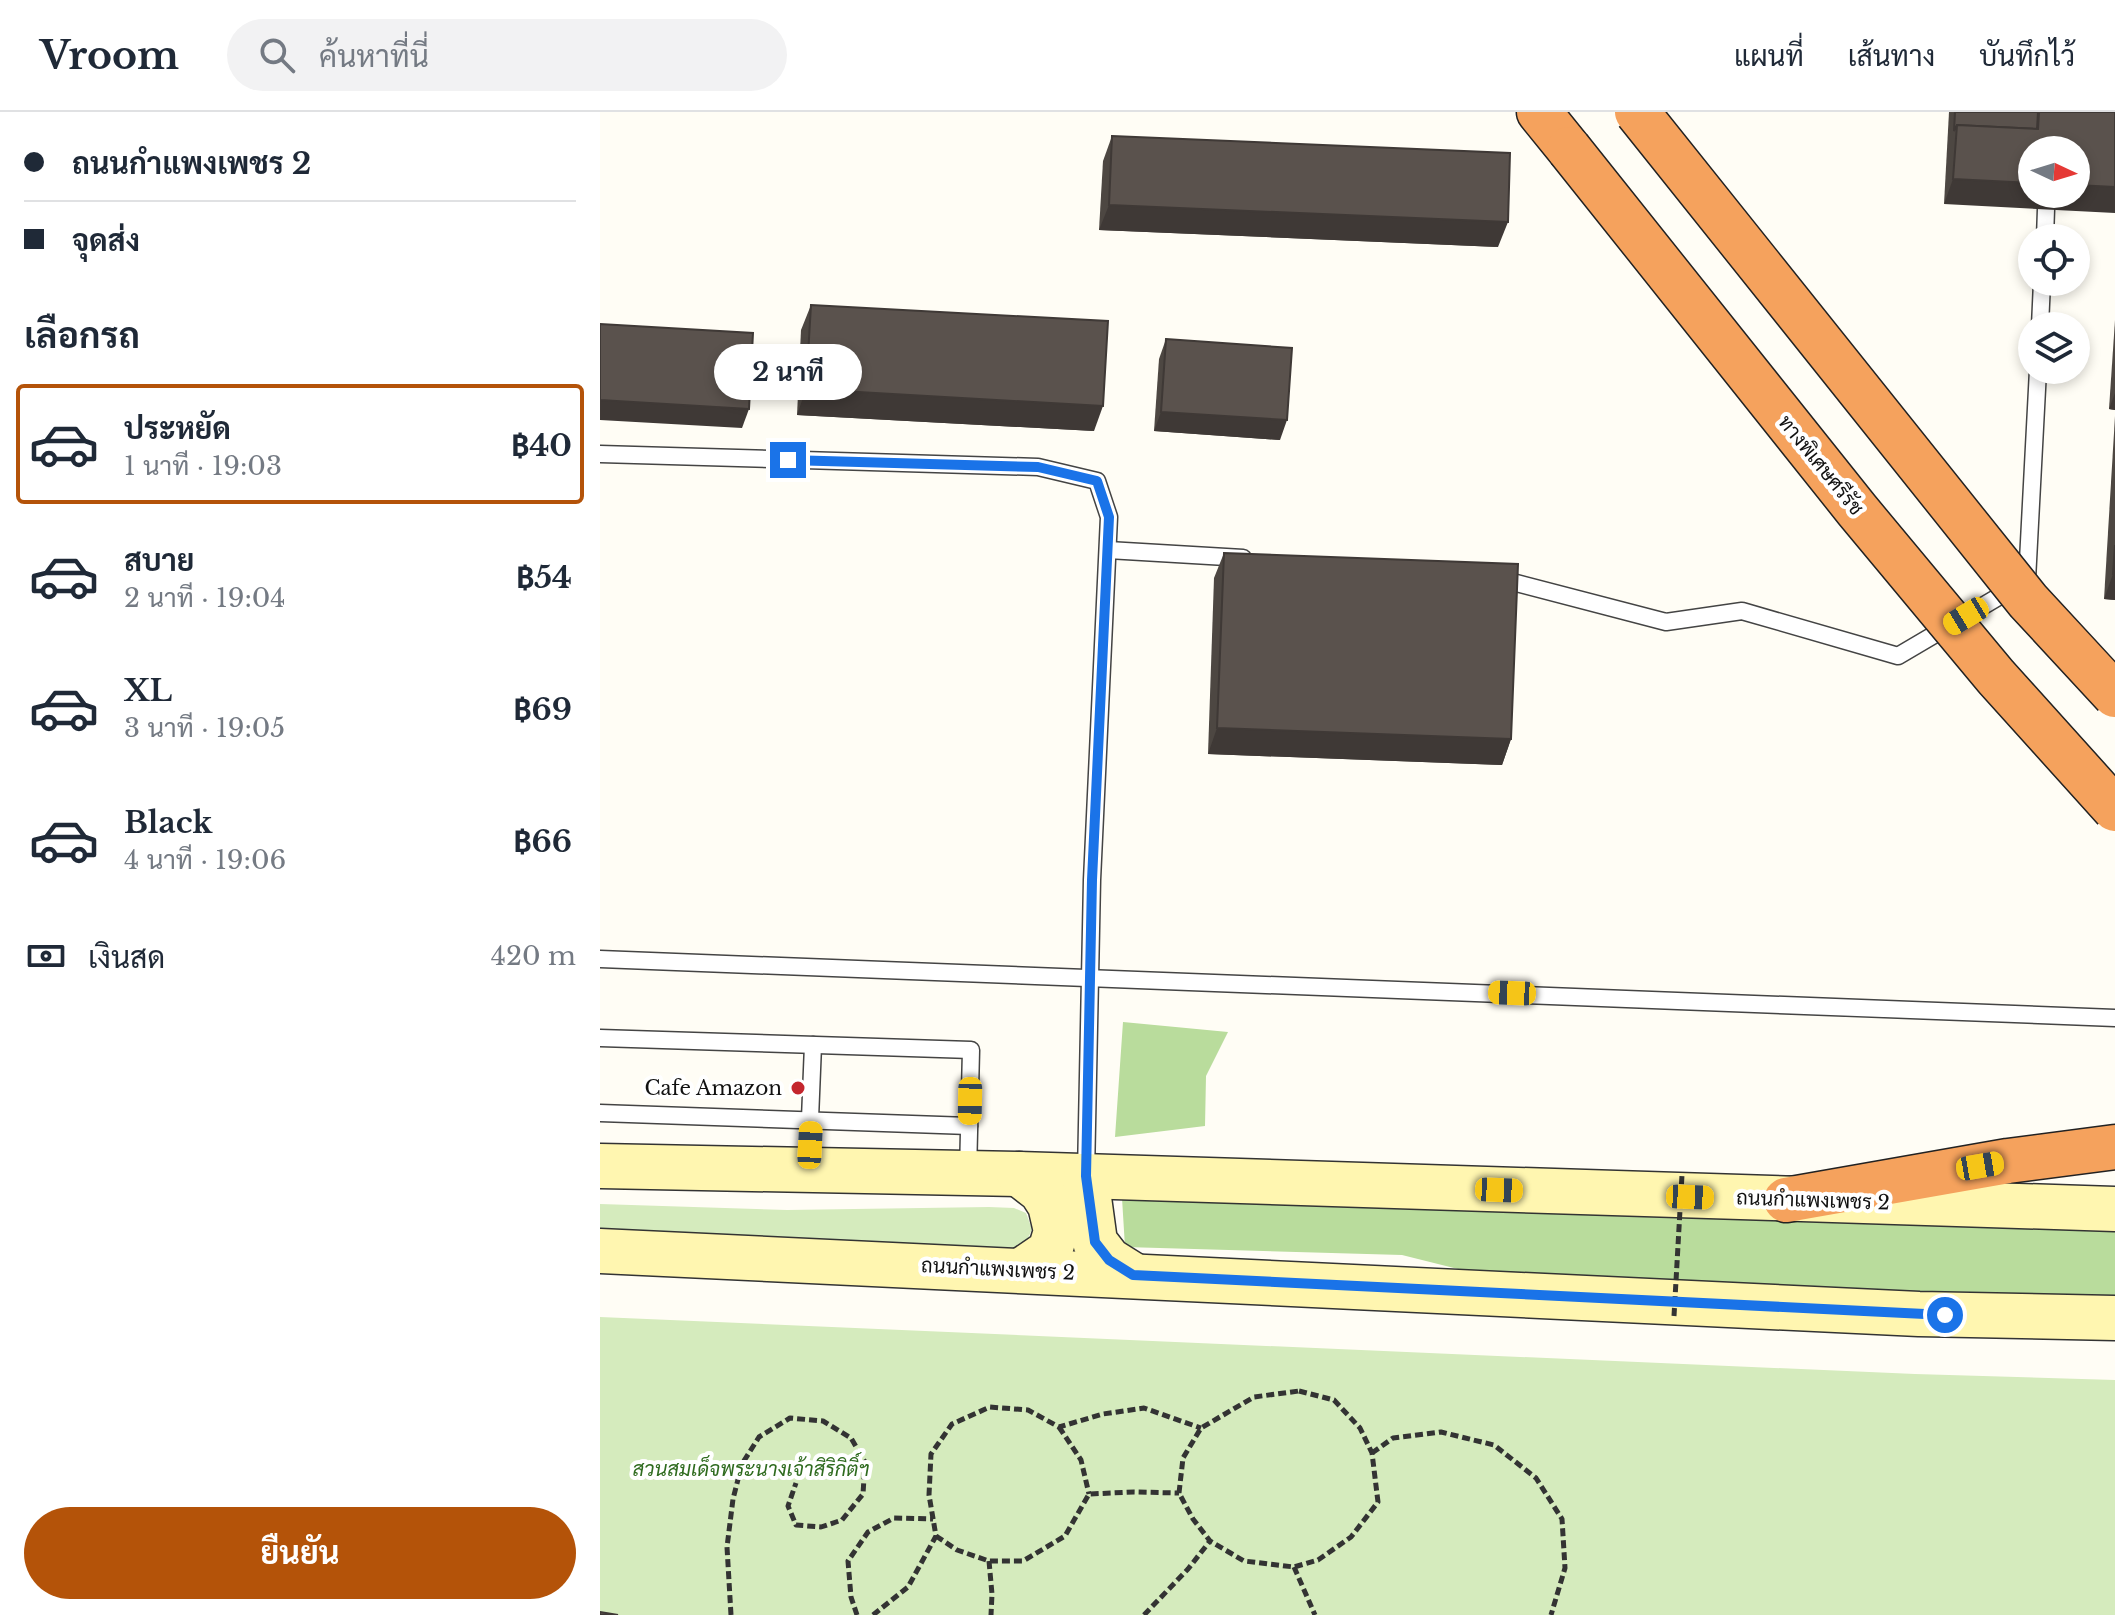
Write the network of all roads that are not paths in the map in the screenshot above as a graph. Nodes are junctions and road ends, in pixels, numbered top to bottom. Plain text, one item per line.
1 (1539, 112) edge
2 (1637, 112) edge
3 (2046, 209) dead end
4 (2045, 224) edge
5 (2037, 384) edge
6 (600, 454) edge
7 (1108, 550) junction
8 (1265, 559) edge
9 (1484, 575) edge
10 (2115, 695) edge
11 (2115, 809) edge
12 (600, 959) edge
13 (1091, 979) junction
14 (2115, 1018) edge
15 (600, 1038) edge
16 (813, 1045) junction
17 (600, 1113) edge
18 (811, 1121) junction
19 (969, 1126) junction
20 (2115, 1147) edge
21 (600, 1166) edge
22 (808, 1169) junction
23 (968, 1173) junction
24 (1019, 1174) junction
25 (1086, 1176) junction
26 (1786, 1200) junction
27 (2115, 1209) edge
28 (600, 1251) edge
29 (1022, 1270) junction
30 (1133, 1275) junction
31 (2115, 1318) edge

1 - 11 highway, ทางพิเศษศรีรัช, bridge
2 - 10 highway, bridge
3 - 4 lane
5 - 9 lane
6 - 7 lane
7 - 8 lane
7 - 13 lane
12 - 13 lane
13 - 14 lane
13 - 25 lane
15 - 16 lane
16 - 18 lane
16 - 19 lane
17 - 18 lane
18 - 19 lane
18 - 22 lane
19 - 23 lane
20 - 26 highway
21 - 22 main road, ถนนกำแพงเพชร 2
22 - 23 main road, ถนนกำแพงเพชร 2
23 - 24 main road, ถนนกำแพงเพชร 2
24 - 25 main road, ถนนกำแพงเพชร 2
24 - 29 main road
25 - 26 main road, ถนนกำแพงเพชร 2
25 - 30 main road
26 - 27 main road, ถนนกำแพงเพชร 2
28 - 29 main road, ถนนกำแพงเพชร 2
29 - 30 main road, ถนนกำแพงเพชร 2
30 - 31 main road, ถนนกำแพงเพชร 2

